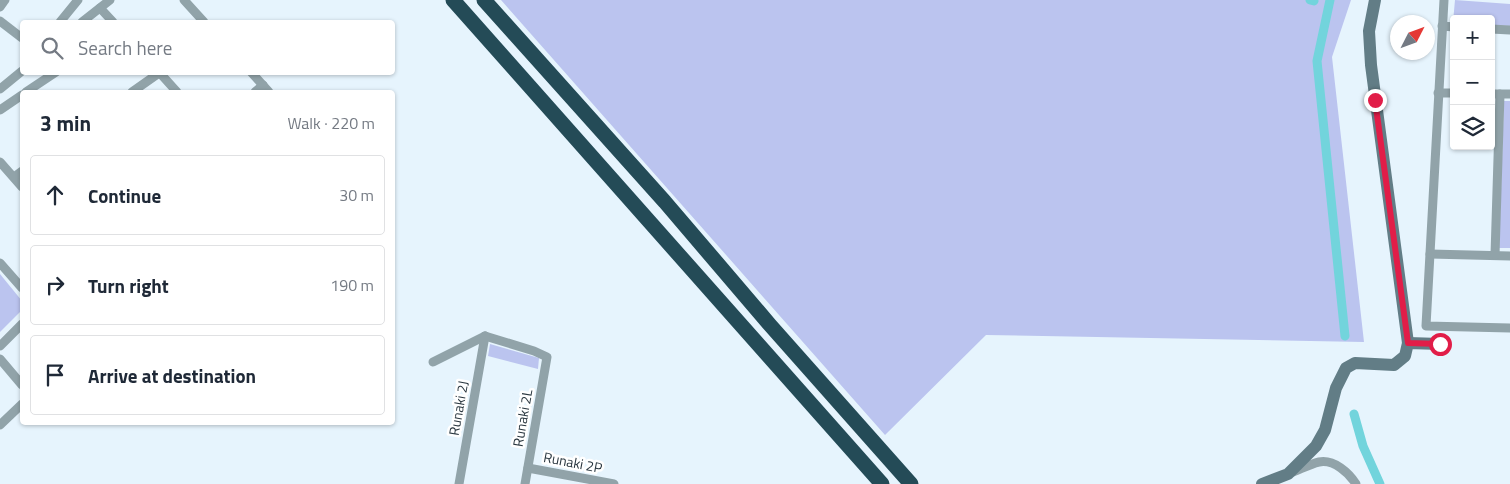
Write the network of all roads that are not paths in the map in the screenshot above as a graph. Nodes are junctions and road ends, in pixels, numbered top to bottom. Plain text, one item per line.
1 (5, 0) edge
2 (78, 0) edge
3 (110, 0) edge
4 (184, 0) edge
5 (453, 0) edge
6 (484, 0) edge
7 (1375, 0) edge
8 (1444, 0) edge
9 (0, 7) edge
10 (100, 8) junction
11 (62, 20) edge
12 (85, 20) edge
13 (111, 20) edge
14 (202, 20) edge
15 (0, 21) edge
16 (1442, 26) junction
17 (1450, 27) edge
18 (1495, 29) edge
19 (1510, 30) edge
20 (20, 36) edge
21 (20, 73) edge
22 (52, 75) edge
23 (156, 75) edge
24 (161, 75) edge
25 (254, 75) edge
26 (0, 89) edge
27 (266, 89) edge
28 (29, 90) edge
29 (135, 90) edge
30 (175, 90) edge
31 (1438, 93) junction
32 (1450, 93) edge
33 (1496, 94) edge
34 (1510, 94) edge
35 (20, 96) edge
36 (0, 110) edge
37 (583, 111) junction
38 (565, 127) junction
39 (0, 162) edge
40 (20, 172) edge
41 (14, 177) junction
42 (20, 184) edge
43 (1430, 254) junction
44 (1495, 255) junction
45 (1510, 256) edge
46 (0, 263) edge
47 (20, 286) edge
48 (20, 326) edge
49 (1510, 328) edge
50 (485, 336) junction
51 (1408, 343) junction
52 (1440, 344) dead end
53 (0, 346) edge
54 (0, 359) edge
55 (433, 362) dead end
56 (20, 383) edge
57 (20, 406) edge
58 (0, 425) edge
59 (528, 468) junction
60 (1288, 474) junction
61 (591, 482) edge
62 (459, 484) edge
63 (525, 484) edge
64 (614, 484) edge
65 (882, 484) edge
66 (911, 484) edge
67 (1262, 484) edge
68 (1356, 484) edge

1 - 9 street
2 - 11 street
3 - 10 street
4 - 14 street
5 - 38 highway
6 - 37 highway
7 - 51 street
8 - 16 street
10 - 12 street
10 - 13 street
15 - 20 street
16 - 17 street
16 - 31 street
18 - 19 street
21 - 26 street
22 - 28 street
23 - 29 street
24 - 30 street
25 - 27 street
31 - 32 street
31 - 43 street
33 - 34 street
33 - 44 street
35 - 36 street
37 - 38 highway
37 - 66 highway
38 - 65 highway
39 - 41 street
40 - 41 street
41 - 42 street
43 - 44 street
43 - 49 street
44 - 45 street
46 - 47 street
48 - 53 street
50 - 55 street
50 - 59 street, Runaki 2L
50 - 62 street, Runaki 2J
51 - 52 street
51 - 60 street
54 - 56 street
57 - 58 street
59 - 61 street, Runaki 2P
59 - 63 street, Runaki 2L
60 - 67 street
60 - 68 street
61 - 64 street, Runaki 2P

